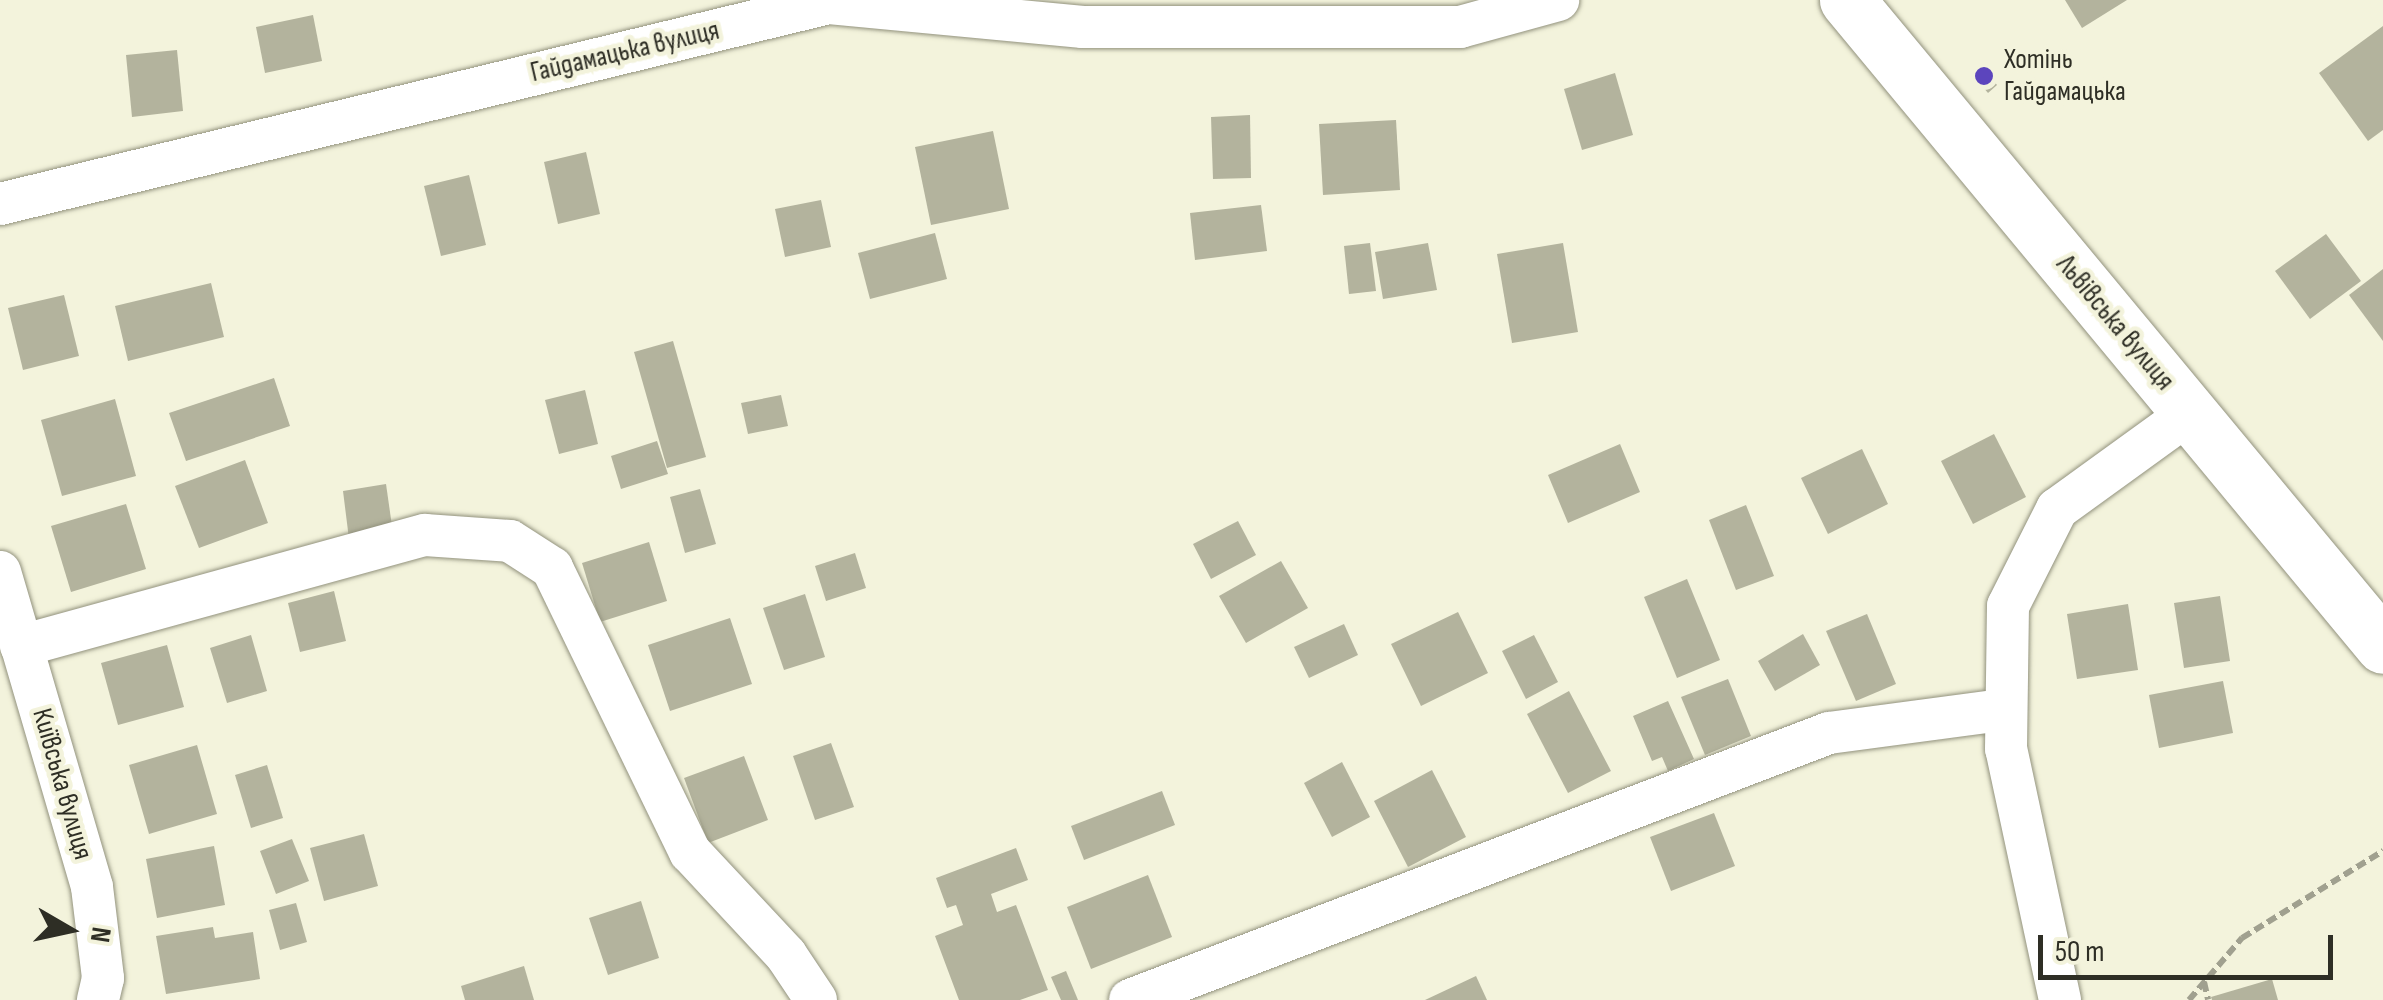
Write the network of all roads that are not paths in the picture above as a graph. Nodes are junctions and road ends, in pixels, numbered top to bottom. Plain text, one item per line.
1 (1558, 0) edge
2 (1847, 0) edge
3 (0, 204) edge
4 (2191, 412) junction
5 (0, 572) edge
6 (22, 646) junction
7 (2383, 646) edge
8 (2002, 710) junction
9 (98, 1000) edge
10 (816, 1000) edge
11 (1130, 1000) edge
12 (2060, 1000) edge

1 - 3 street, Гайдамацька вулиця
2 - 4 main road, Львівська вулиця
4 - 7 main road, Львівська вулиця
4 - 8 street
5 - 6 street, Київська вулиця
6 - 9 street, Київська вулиця
6 - 10 street
8 - 11 street
8 - 12 street

